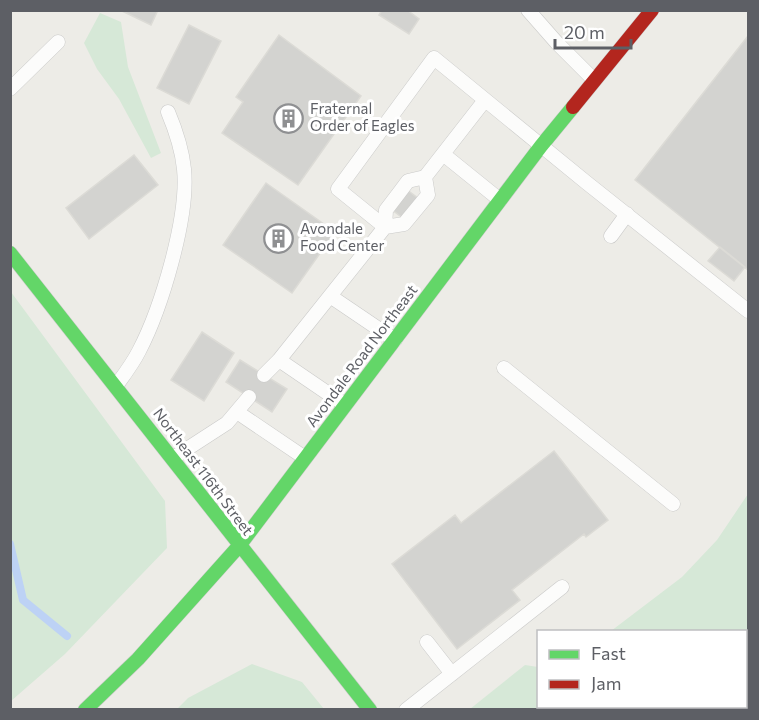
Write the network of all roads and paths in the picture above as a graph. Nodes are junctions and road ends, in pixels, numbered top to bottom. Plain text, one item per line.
1 (528, 10) edge
2 (652, 10) edge
3 (58, 42) dead end
4 (594, 80) junction
5 (10, 89) edge
6 (485, 100) junction
7 (168, 112) dead end
8 (541, 146) junction
9 (443, 154) junction
10 (425, 177) junction
11 (500, 200) junction
12 (627, 214) junction
13 (385, 227) junction
14 (610, 236) dead end
15 (10, 253) edge
16 (330, 296) junction
17 (748, 311) edge
18 (395, 340) junction
19 (279, 360) junction
20 (504, 368) dead end
21 (264, 375) dead end
22 (116, 386) junction
23 (249, 397) dead end
24 (345, 405) junction
25 (237, 412) junction
26 (173, 458) junction
27 (305, 458) junction
28 (673, 504) dead end
29 (239, 546) junction
30 (562, 587) dead end
31 (427, 642) dead end
32 (452, 674) junction
33 (85, 710) edge
34 (370, 710) edge
35 (406, 710) edge

1 - 4 lane
2 - 4 main road, Avondale Road Northeast
3 - 5 lane
4 - 8 main road, Avondale Road Northeast
6 - 8 lane
6 - 9 lane
6 - 13 lane
7 - 22 lane
8 - 11 main road, Avondale Road Northeast
8 - 12 lane
9 - 10 lane
9 - 11 lane
10 - 13 lane
10 - 13 lane
11 - 18 main road, Avondale Road Northeast
12 - 14 lane
12 - 17 lane
13 - 16 lane
15 - 22 main road, Northeast 116th Street
16 - 18 lane
16 - 19 lane
18 - 24 main road, Avondale Road Northeast
19 - 21 lane
19 - 24 lane
20 - 28 lane
22 - 26 main road, Northeast 116th Street
23 - 25 lane
24 - 27 main road, Avondale Road Northeast
25 - 26 lane
25 - 27 lane
26 - 29 main road, Northeast 116th Street
27 - 29 main road, Avondale Road Northeast
29 - 33 main road, Avondale Road Northeast
29 - 34 main road, Northeast 116th Street
30 - 32 lane
31 - 32 lane
32 - 35 lane

